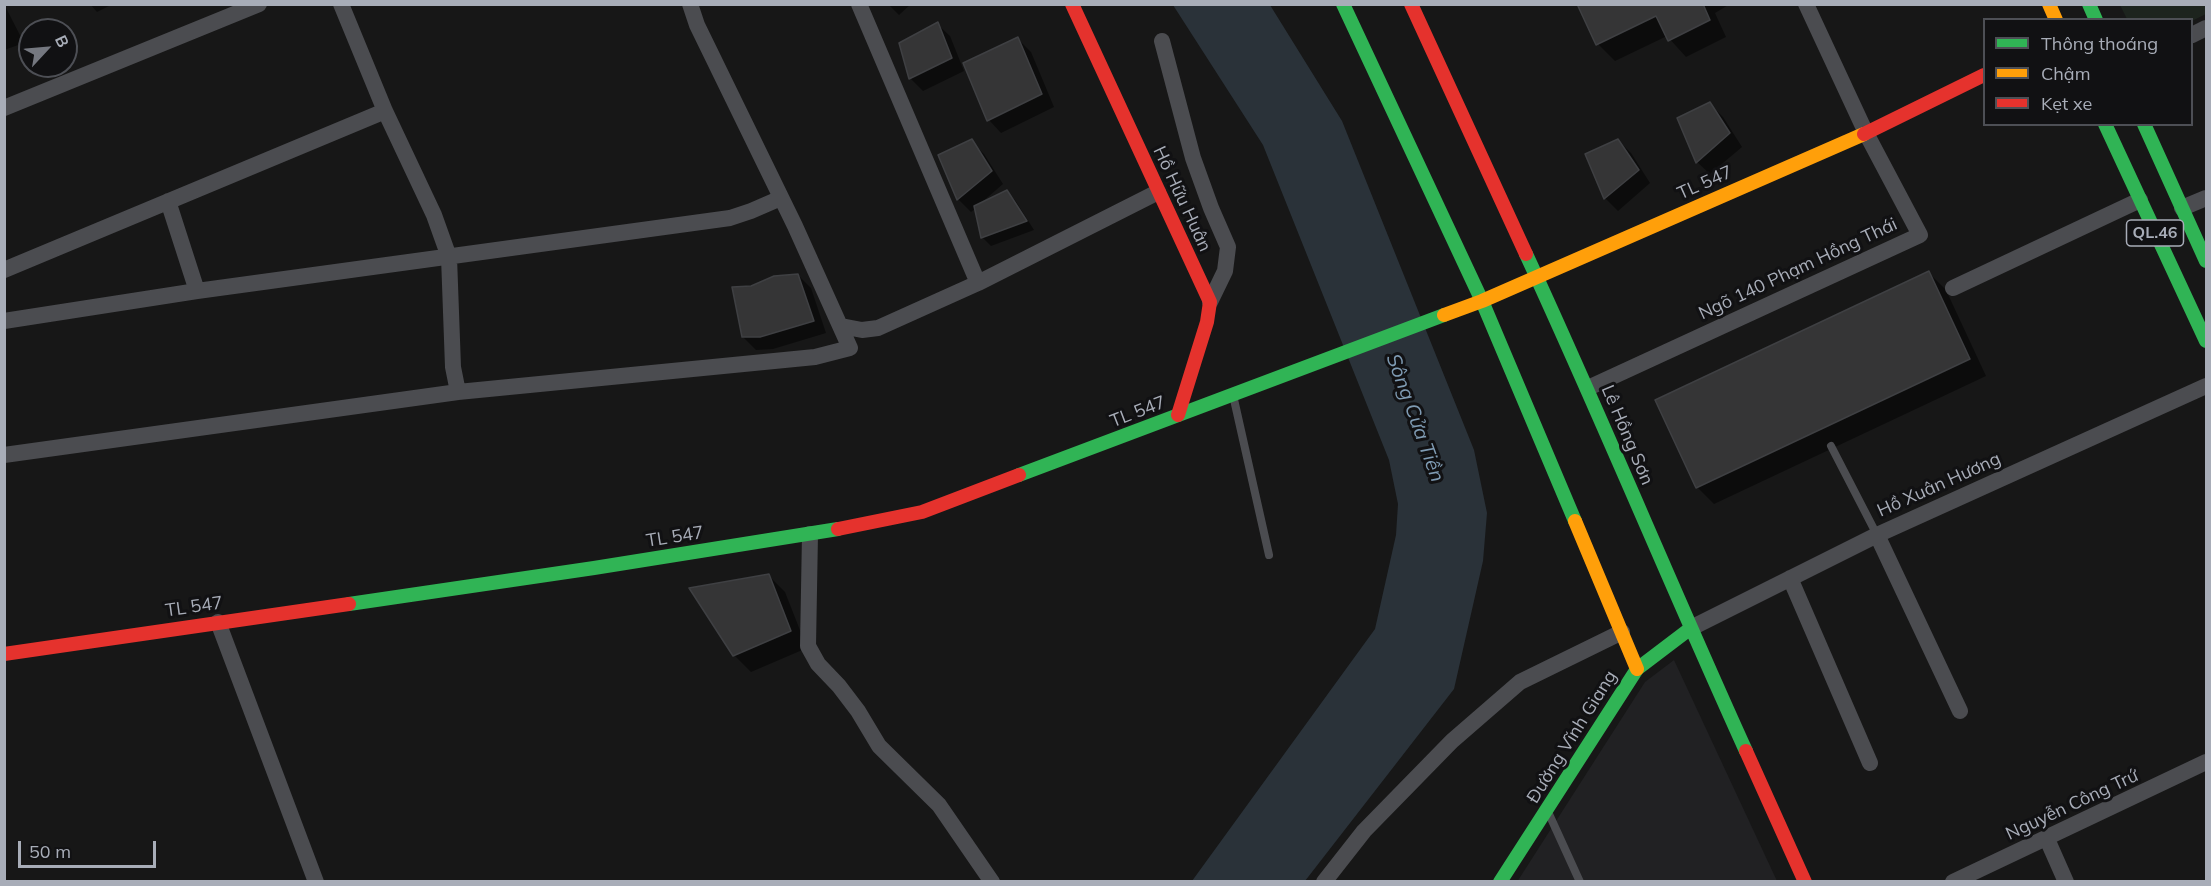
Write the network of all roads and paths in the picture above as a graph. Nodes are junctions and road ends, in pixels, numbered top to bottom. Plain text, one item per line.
1 (260, 4) edge
2 (341, 4) edge
3 (690, 4) edge
4 (859, 4) edge
5 (1072, 4) edge
6 (1343, 4) edge
7 (1411, 4) edge
8 (1806, 4) edge
9 (2049, 4) edge
10 (2089, 4) edge
11 (2055, 18) edge
12 (2095, 18) edge
13 (1162, 41) dead end
14 (1983, 75) edge
15 (4, 108) edge
16 (385, 111) junction
17 (2106, 126) edge
18 (2145, 126) edge
19 (1866, 133) junction
20 (1158, 192) junction
21 (781, 198) junction
22 (2206, 198) edge
23 (2140, 200) junction
24 (168, 201) junction
25 (2182, 208) junction
26 (449, 257) junction
27 (2206, 261) edge
28 (4, 270) edge
29 (1536, 276) junction
30 (978, 283) junction
31 (1953, 288) dead end
32 (197, 291) junction
33 (1482, 301) junction
34 (1210, 302) junction
35 (4, 321) edge
36 (841, 326) junction
37 (2206, 341) edge
38 (2206, 386) edge
39 (1588, 388) junction
40 (458, 392) junction
41 (1233, 394) junction
42 (1179, 416) junction
43 (1831, 446) dead end
44 (4, 455) edge
45 (810, 534) junction
46 (1877, 535) junction
47 (1269, 555) dead end
48 (1790, 578) junction
49 (218, 622) junction
50 (1691, 628) junction
51 (1622, 632) junction
52 (4, 654) edge
53 (1637, 669) junction
54 (1960, 711) dead end
55 (2206, 762) edge
56 (1870, 763) dead end
57 (1547, 810) junction
58 (2048, 839) junction
59 (316, 882) edge
60 (992, 882) edge
61 (1324, 882) edge
62 (1500, 882) edge
63 (1580, 882) edge
64 (1805, 882) edge
65 (1953, 882) edge
66 (2066, 882) edge

1 - 15 street
2 - 16 street
3 - 21 street
4 - 30 street
5 - 20 main road, Hồ Hữu Huân
6 - 33 main road
7 - 29 main road, Lê Hồng Sơn
8 - 19 street
9 - 11 main road
10 - 12 main road
13 - 34 street
14 - 19 main road, TL 547
16 - 24 street
16 - 26 street
17 - 23 main road, QL.46
18 - 25 main road, QL.46
19 - 29 main road, TL 547
19 - 39 street, Ngõ 140 Phạm Hồng Thái
20 - 30 street
20 - 34 main road, Hồ Hữu Huân
21 - 26 street
21 - 36 street
22 - 25 street
23 - 31 street
23 - 37 main road, QL.46
24 - 28 street
24 - 32 street
25 - 27 main road, QL.46
26 - 32 street
26 - 40 street
29 - 33 main road, TL 547
29 - 39 main road, Lê Hồng Sơn
30 - 36 street
32 - 35 street
33 - 41 main road, TL 547
33 - 51 main road
34 - 42 main road
36 - 40 street
38 - 46 street, Hồ Xuân Hương
39 - 50 main road, Lê Hồng Sơn
40 - 44 street
41 - 42 main road, TL 547
41 - 47 lane
42 - 45 main road, TL 547
43 - 46 lane
45 - 49 main road, TL 547
45 - 60 street
46 - 48 street, Hồ Xuân Hương
46 - 54 street
48 - 50 street, Hồ Xuân Hương
48 - 56 street
49 - 52 main road, TL 547
49 - 59 street
50 - 53 main road, Đường Vĩnh Giang
50 - 64 main road, Lê Hồng Sơn
51 - 53 main road
51 - 61 street
53 - 57 main road, Đường Vĩnh Giang
55 - 58 street, Nguyễn Công Trứ
57 - 62 main road, Đường Vĩnh Giang
57 - 63 lane
58 - 65 street, Nguyễn Công Trứ
58 - 66 street

